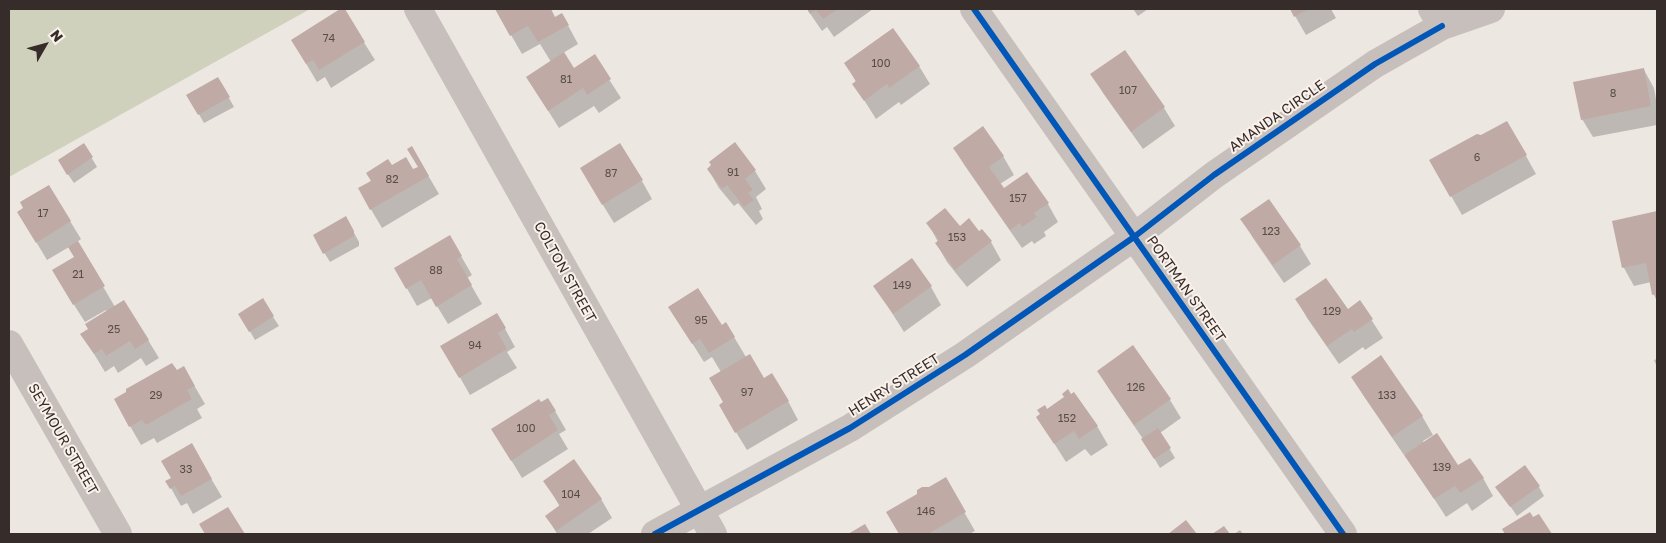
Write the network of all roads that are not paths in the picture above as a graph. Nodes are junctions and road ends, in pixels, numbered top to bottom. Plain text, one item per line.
1 (418, 9) edge
2 (974, 9) edge
3 (1491, 9) edge
4 (1437, 18) edge
5 (1134, 237) junction
6 (9, 344) edge
7 (699, 509) junction
8 (118, 534) edge
9 (655, 534) edge
10 (713, 534) edge
11 (1343, 534) edge

1 - 7 street, COLTON STREET
2 - 5 street, PORTMAN STREET
3 - 4 street, AMANDA CIRCLE
4 - 5 street, AMANDA CIRCLE
5 - 7 street, HENRY STREET
5 - 11 street, PORTMAN STREET
6 - 8 street, SEYMOUR STREET
7 - 9 street, HENRY STREET
7 - 10 street, COLTON STREET

